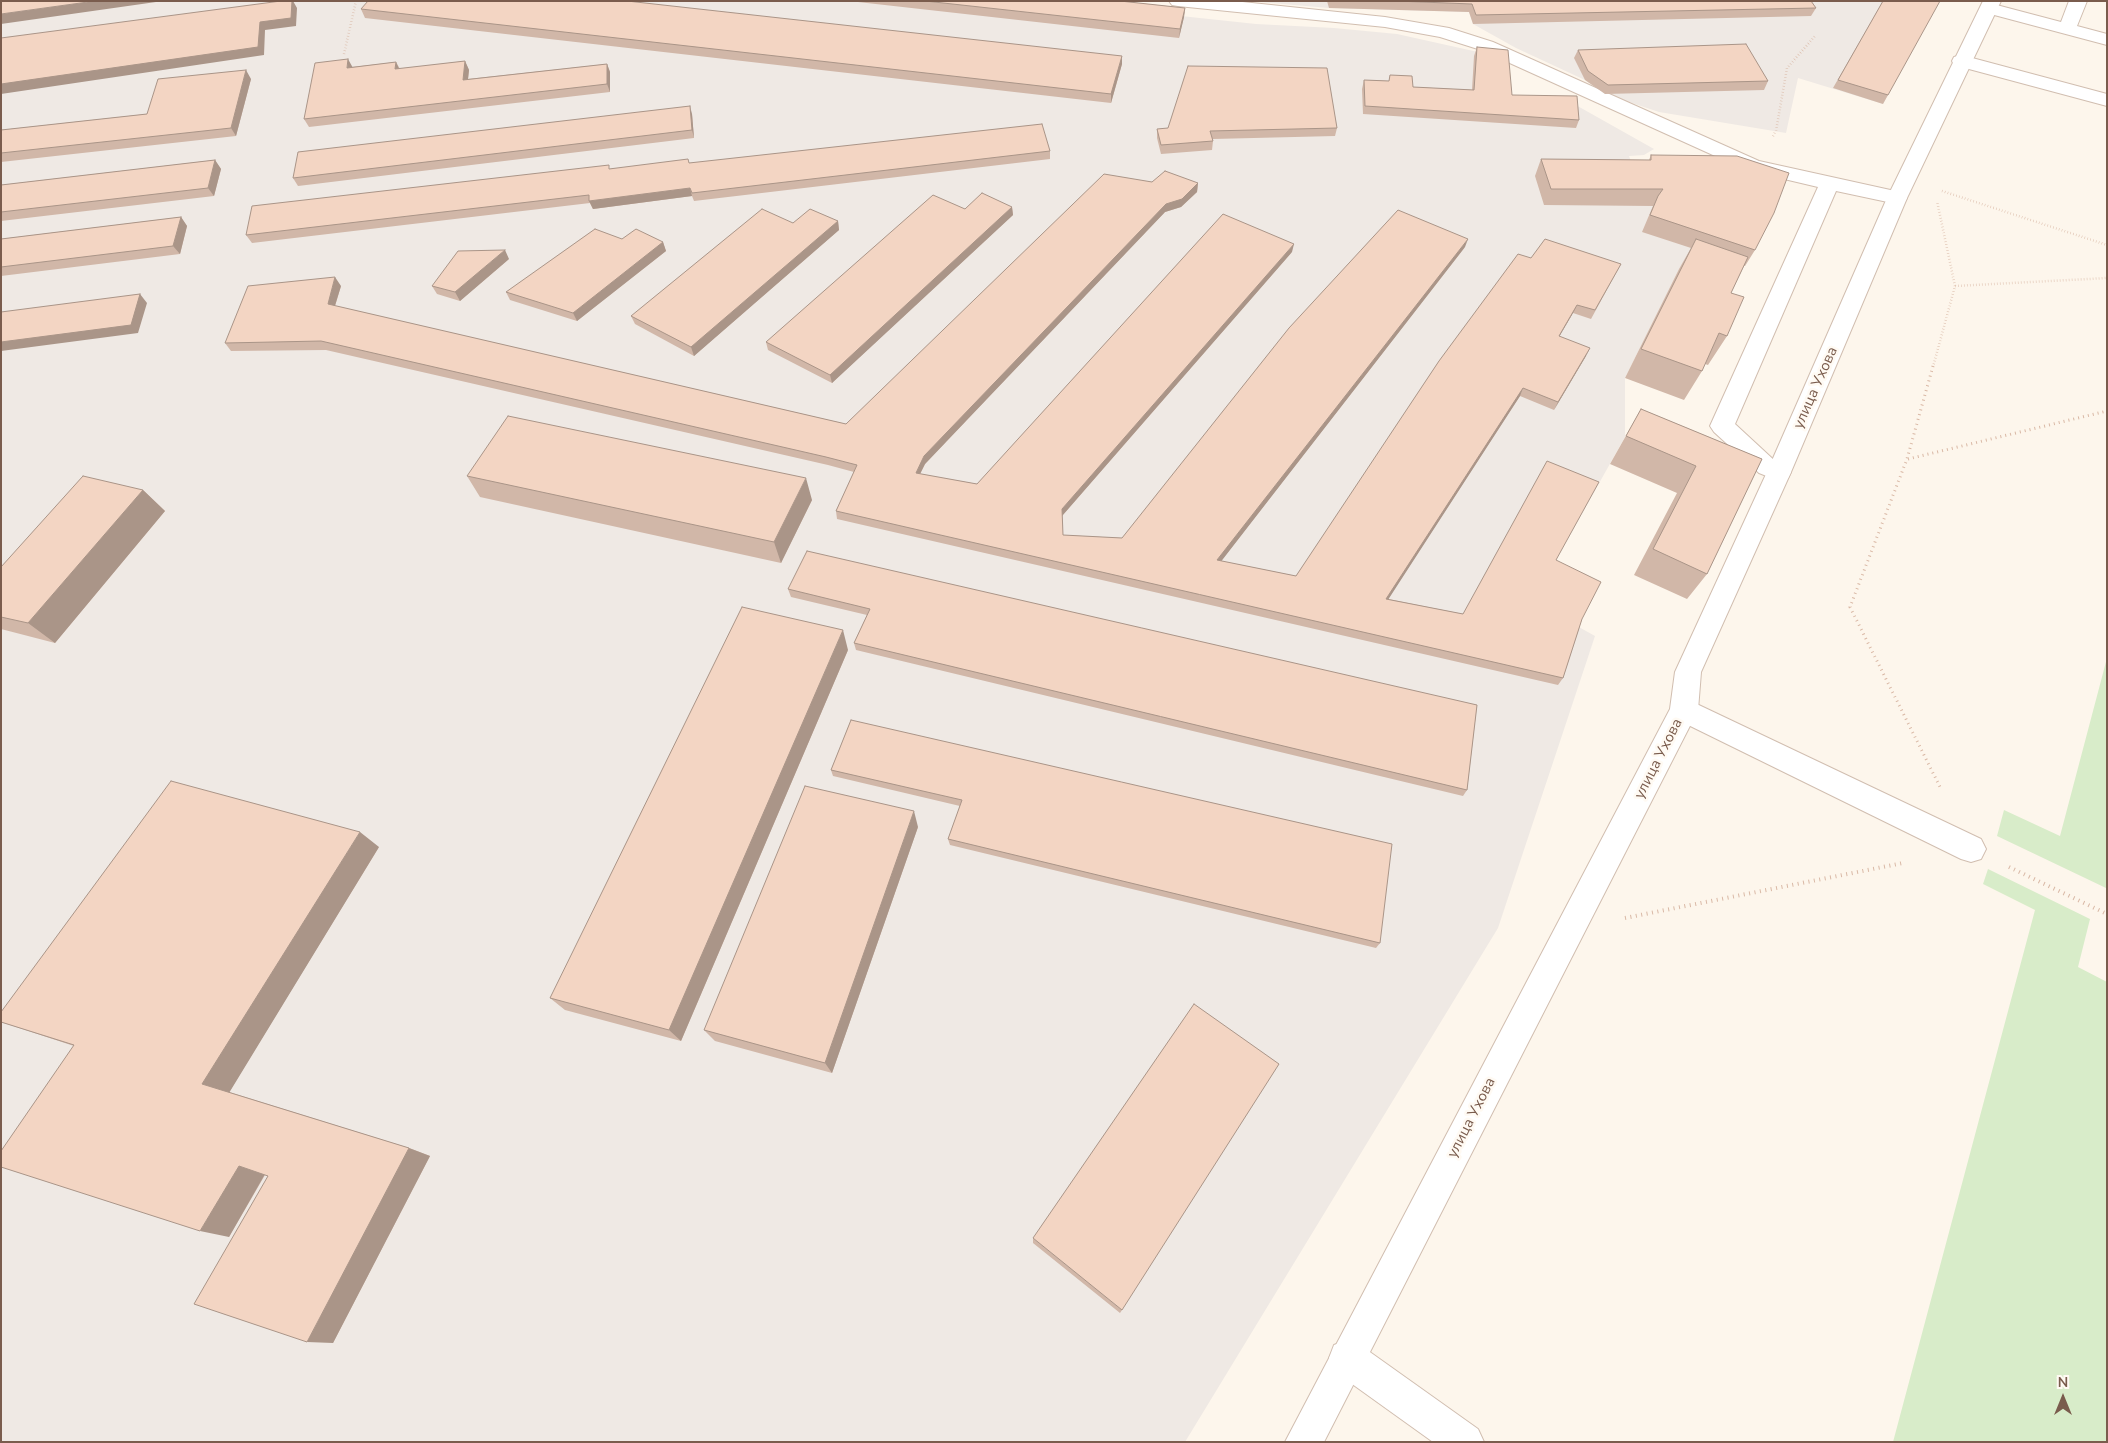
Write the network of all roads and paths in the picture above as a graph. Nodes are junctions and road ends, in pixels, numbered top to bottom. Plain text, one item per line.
1 (356, 1) edge
2 (1178, 1) edge
3 (2078, 1) edge
4 (1991, 4) edge
5 (2067, 30) junction
6 (1816, 35) dead end
7 (2107, 40) edge
8 (344, 54) dead end
9 (1961, 62) junction
10 (2107, 100) edge
11 (1753, 166) junction
12 (1830, 182) junction
13 (1935, 188) dead end
14 (1937, 197) dead end
15 (1897, 198) junction
16 (2107, 246) edge
17 (2107, 278) edge
18 (1955, 286) junction
19 (2107, 411) edge
20 (1907, 459) junction
21 (1779, 472) junction
22 (1684, 710) junction
23 (1941, 789) dead end
24 (1971, 849) junction
25 (2107, 914) edge
26 (1570, 929) junction
27 (1347, 1358) junction
28 (1304, 1442) edge
29 (1465, 1442) edge

1 - 8 path
2 - 11 street
3 - 5 street
4 - 5 street
4 - 9 street, улица Ухова
5 - 7 street
6 - 11 path
9 - 10 street
9 - 15 street, улица Ухова
11 - 12 street
12 - 15 street
12 - 21 street
13 - 16 path
14 - 18 path
15 - 21 street, улица Ухова
17 - 18 path
18 - 20 path
19 - 20 path
20 - 23 path
21 - 22 street, улица Ухова
22 - 24 street
22 - 26 street, улица Ухова
24 - 25 path
24 - 26 path
26 - 27 street, улица Ухова
27 - 28 street, улица Ухова
27 - 29 street

